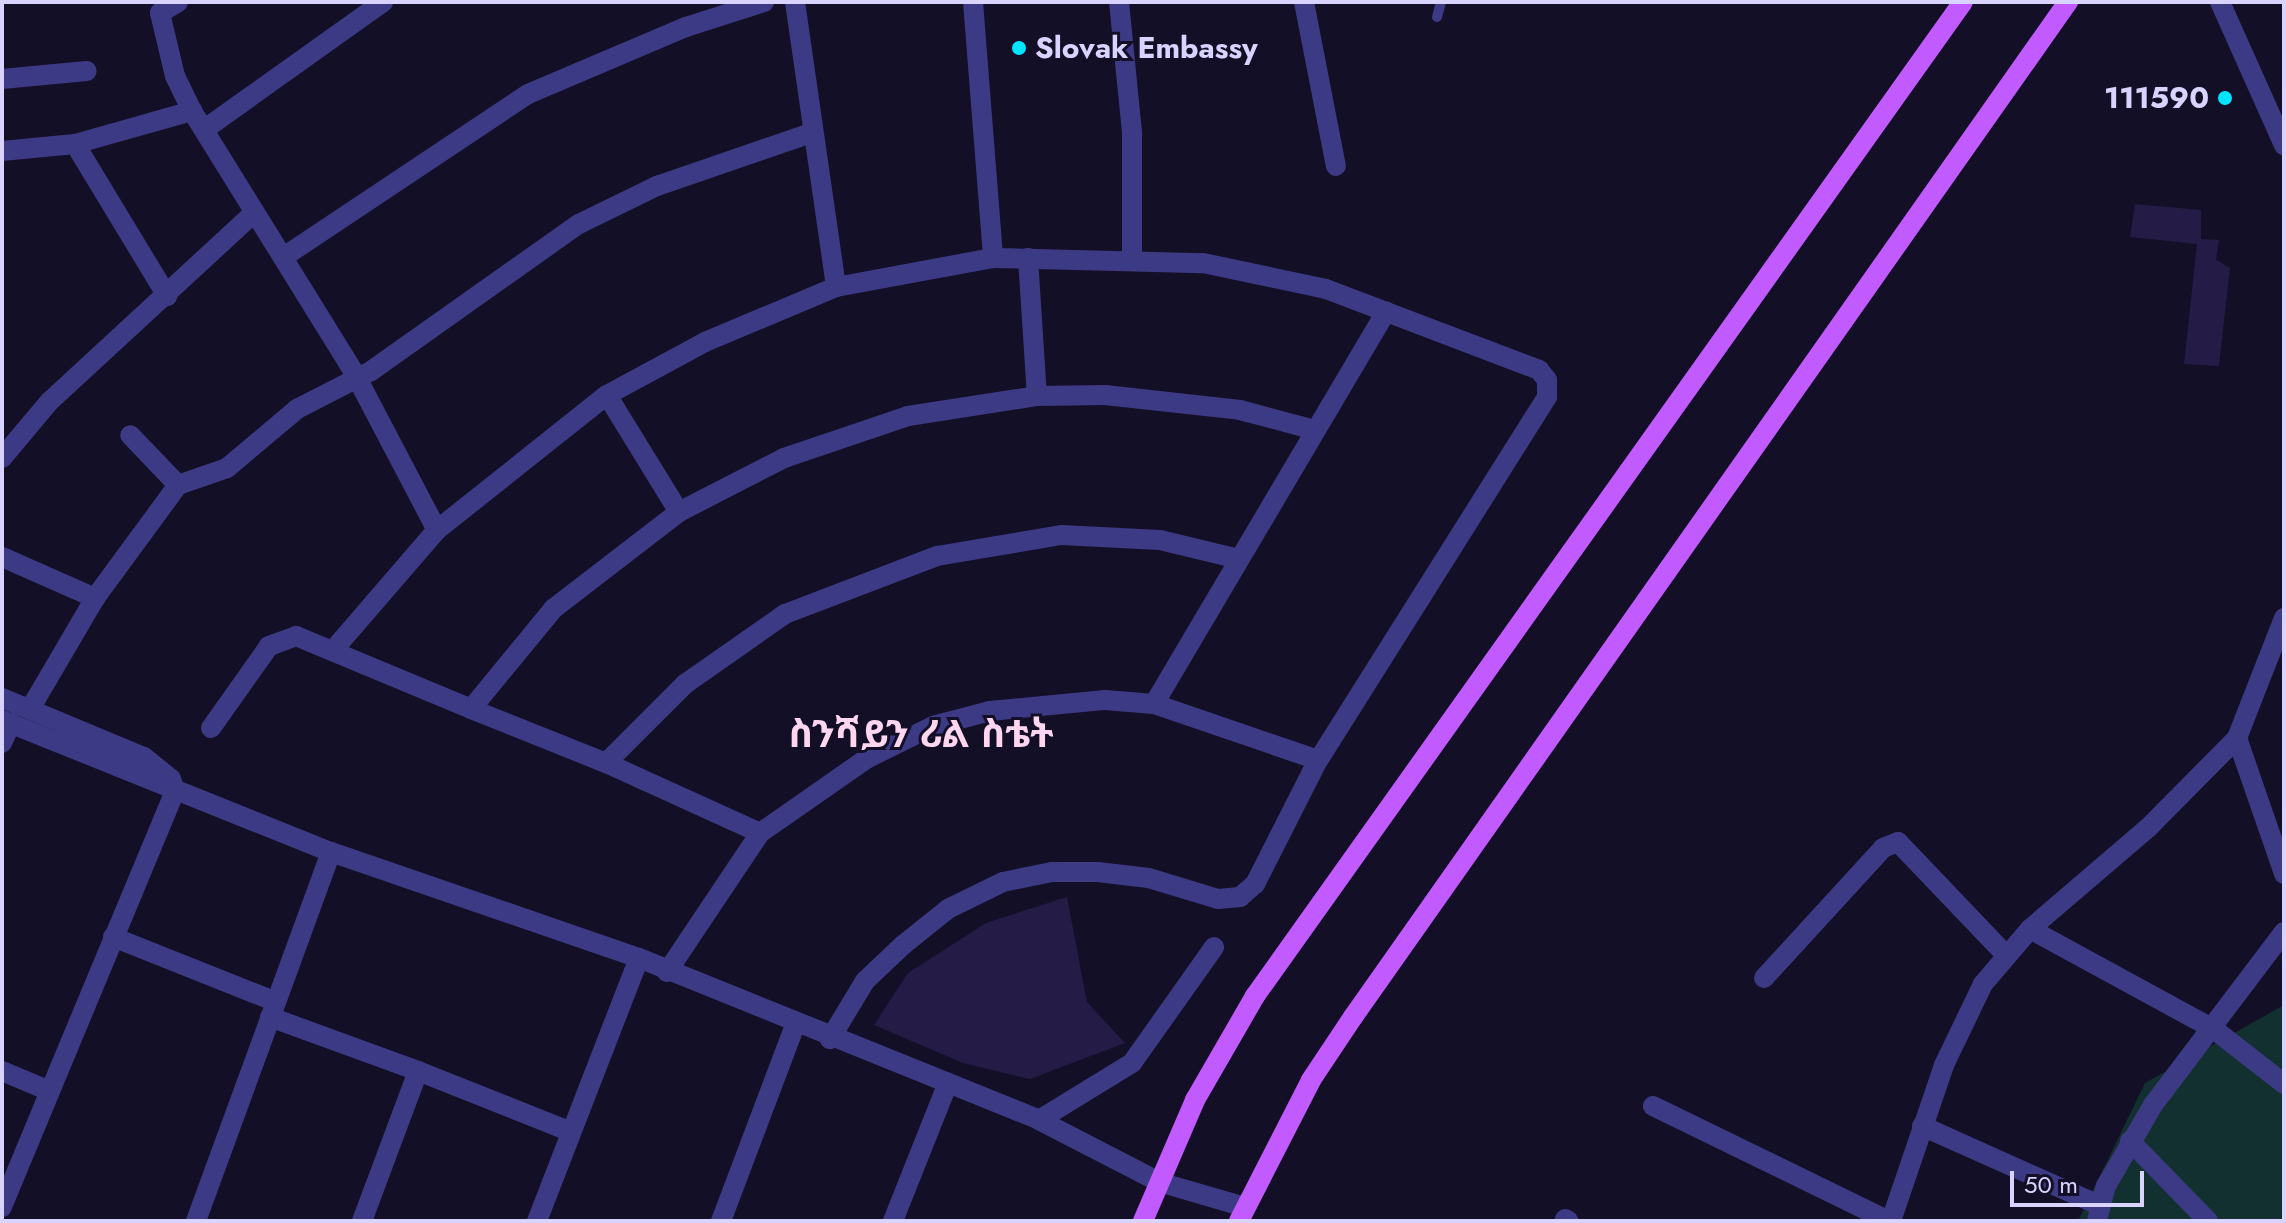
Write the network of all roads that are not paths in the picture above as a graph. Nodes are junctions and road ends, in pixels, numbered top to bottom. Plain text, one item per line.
1 (178, 2) edge
2 (383, 2) edge
3 (764, 2) edge
4 (795, 2) edge
5 (973, 2) edge
6 (1119, 2) edge
7 (1304, 2) edge
8 (1441, 2) edge
9 (2068, 2) edge
10 (2220, 2) edge
11 (1959, 5) edge
12 (1437, 17) dead end
13 (87, 71) dead end
14 (2, 79) edge
15 (192, 111) junction
16 (205, 129) junction
17 (811, 133) junction
18 (75, 144) junction
19 (2284, 145) edge
20 (2, 151) edge
21 (1336, 166) dead end
22 (254, 213) junction
23 (285, 256) junction
24 (1132, 256) junction
25 (993, 258) junction
26 (1028, 258) junction
27 (836, 287) junction
28 (167, 296) junction
29 (1386, 311) junction
30 (356, 376) junction
31 (607, 395) junction
32 (1037, 396) junction
33 (1315, 430) junction
34 (130, 435) dead end
35 (2, 458) edge
36 (178, 485) junction
37 (679, 512) junction
38 (437, 530) junction
39 (2, 557) edge
40 (1239, 559) junction
41 (95, 598) junction
42 (2284, 618) edge
43 (335, 648) junction
44 (2, 698) edge
45 (1154, 704) junction
46 (30, 709) junction
47 (471, 709) junction
48 (7, 721) edge
49 (211, 728) dead end
50 (2237, 738) junction
51 (2, 743) edge
52 (1318, 760) junction
53 (606, 763) junction
54 (175, 791) junction
55 (2277, 831) edge
56 (760, 833) junction
57 (331, 852) junction
58 (2284, 874) edge
59 (2030, 929) junction
60 (2284, 932) edge
61 (113, 937) junction
62 (1214, 947) dead end
63 (2005, 954) junction
64 (639, 958) junction
65 (667, 972) junction
66 (1764, 978) dead end
67 (273, 1009) junction
68 (796, 1023) junction
69 (2215, 1030) junction
70 (830, 1039) junction
71 (2, 1071) edge
72 (418, 1071) junction
73 (948, 1083) junction
74 (2284, 1084) edge
75 (47, 1090) junction
76 (1653, 1106) dead end
77 (1039, 1120) junction
78 (1922, 1126) junction
79 (571, 1132) junction
80 (2130, 1141) junction
81 (1159, 1182) junction
82 (3, 1203) edge
83 (2098, 1213) edge
84 (1242, 1214) edge
85 (196, 1221) edge
86 (362, 1221) edge
87 (537, 1221) edge
88 (721, 1221) edge
89 (893, 1221) edge
90 (1143, 1221) edge
91 (1890, 1221) edge
92 (2208, 1221) edge

1 - 15 street
2 - 16 street
3 - 23 street
4 - 17 street
5 - 25 street
6 - 24 street
7 - 21 street
8 - 12 lane
9 - 84 main road
10 - 19 street
11 - 81 main road
13 - 14 street
15 - 16 street
15 - 18 street
16 - 22 street
17 - 27 street
17 - 30 street
18 - 20 street
18 - 28 street
22 - 23 street
22 - 28 street
23 - 30 street
24 - 26 street
24 - 29 street
25 - 26 street
25 - 27 street
26 - 32 street
27 - 31 street
28 - 35 street
29 - 33 street
29 - 52 street
30 - 36 street
30 - 38 street
31 - 37 street
31 - 38 street
32 - 33 street
32 - 37 street
33 - 40 street
34 - 36 street
36 - 41 street
37 - 47 street
38 - 43 street
39 - 41 street
40 - 45 street
40 - 53 street
41 - 46 street
42 - 50 street
43 - 47 street
43 - 49 street
44 - 46 street
45 - 52 street
45 - 56 street
46 - 54 street
47 - 53 street
48 - 51 street
48 - 54 street
50 - 55 street
50 - 59 street
52 - 70 street
53 - 56 street
54 - 57 street
54 - 61 street
55 - 58 street
56 - 65 street
57 - 64 street
57 - 67 street
59 - 63 street
59 - 69 street
60 - 69 street
61 - 67 street
61 - 75 street
62 - 77 street
63 - 66 street
63 - 78 street
64 - 65 street
64 - 79 street
65 - 68 street
67 - 72 street
67 - 85 street
68 - 70 street
68 - 88 street
69 - 74 street
69 - 80 street
70 - 73 street
71 - 75 street
72 - 79 street
72 - 86 street
73 - 77 street
73 - 89 street
75 - 82 street
76 - 91 street
77 - 81 street
78 - 83 street
78 - 91 street
79 - 87 street
80 - 83 street
80 - 92 street
81 - 84 street
81 - 90 main road

